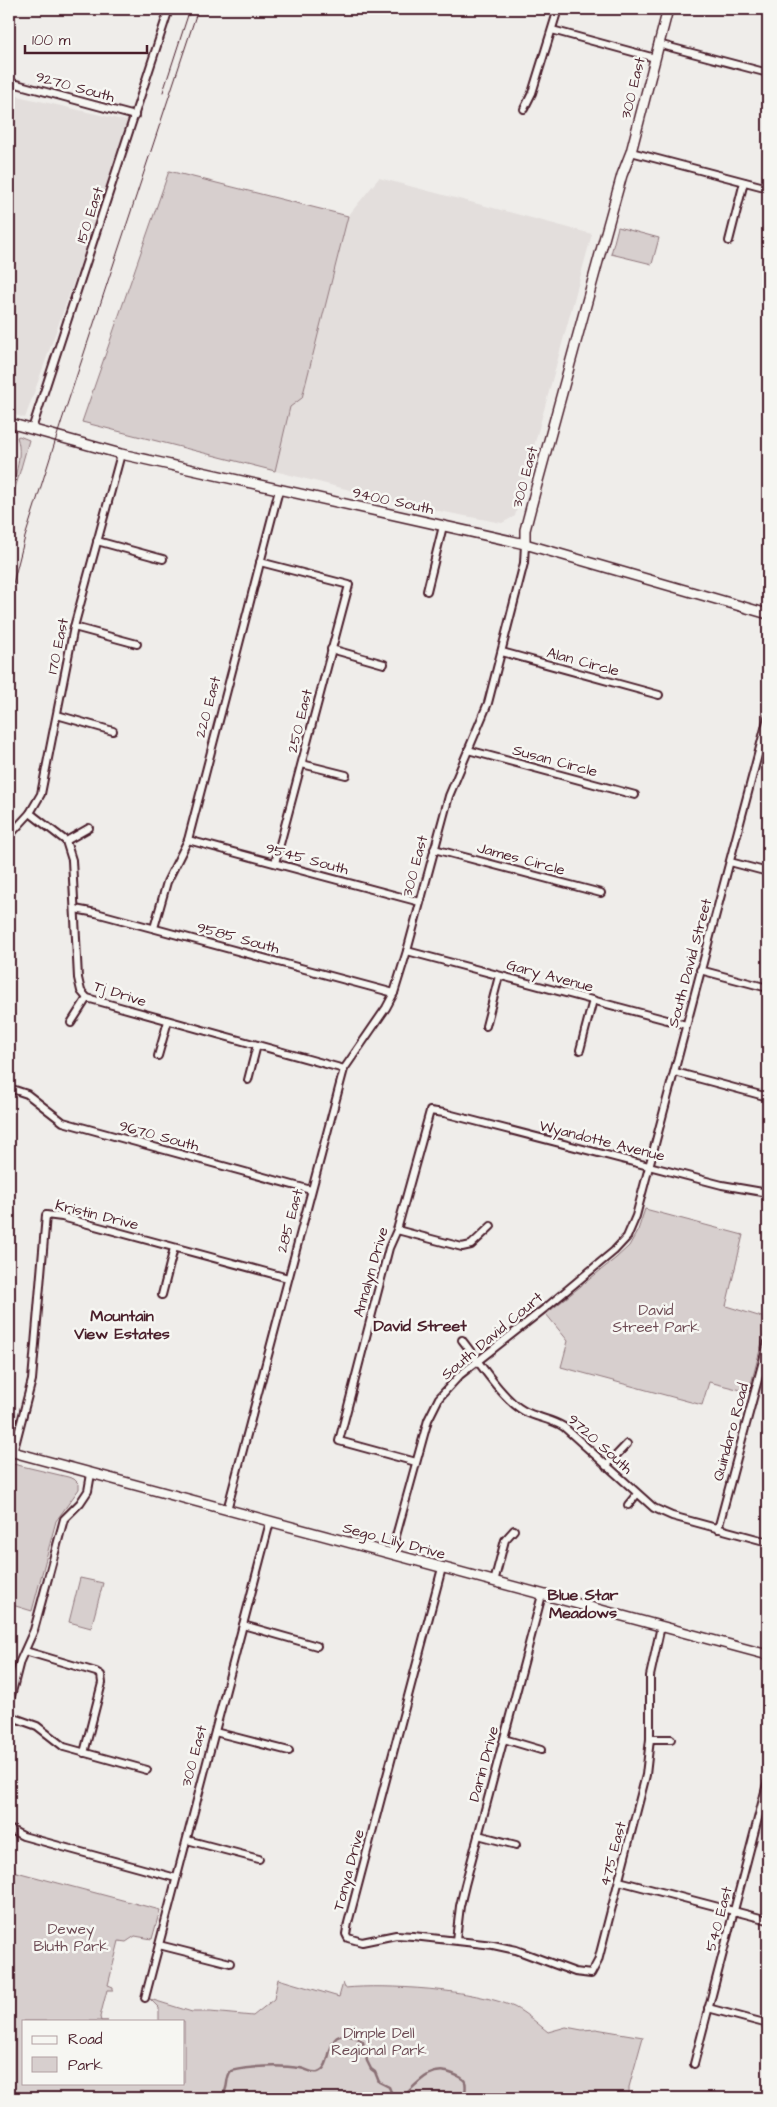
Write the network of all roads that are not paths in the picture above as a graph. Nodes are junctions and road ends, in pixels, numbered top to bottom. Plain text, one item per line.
1 (169, 9) edge
2 (558, 9) edge
3 (668, 9) edge
4 (552, 30) junction
5 (658, 44) junction
6 (655, 58) junction
7 (768, 73) edge
8 (9, 82) edge
9 (524, 108) dead end
10 (135, 116) junction
11 (631, 152) junction
12 (744, 182) junction
13 (768, 188) edge
14 (728, 241) dead end
15 (9, 423) edge
16 (32, 429) junction
17 (121, 454) junction
18 (279, 490) junction
19 (443, 526) junction
20 (97, 541) junction
21 (525, 544) junction
22 (163, 559) dead end
23 (260, 562) junction
24 (427, 590) dead end
25 (768, 614) edge
26 (74, 627) junction
27 (137, 644) dead end
28 (331, 649) junction
29 (502, 652) junction
30 (384, 664) dead end
31 (659, 695) dead end
32 (57, 715) junction
33 (768, 717) edge
34 (113, 730) dead end
35 (765, 744) edge
36 (468, 750) junction
37 (302, 764) junction
38 (346, 775) dead end
39 (635, 795) dead end
40 (30, 813) junction
41 (89, 828) dead end
42 (9, 836) edge
43 (188, 840) junction
44 (66, 841) junction
45 (434, 849) junction
46 (730, 862) junction
47 (275, 864) junction
48 (768, 872) edge
49 (601, 893) dead end
50 (420, 902) junction
51 (75, 909) junction
52 (154, 928) junction
53 (407, 951) junction
54 (700, 970) junction
55 (499, 976) junction
56 (768, 988) edge
57 (394, 993) junction
58 (87, 998) junction
59 (593, 1000) junction
60 (168, 1021) junction
61 (71, 1023) dead end
62 (686, 1025) junction
63 (486, 1026) dead end
64 (257, 1045) junction
65 (580, 1050) dead end
66 (158, 1056) dead end
67 (344, 1069) junction
68 (675, 1072) junction
69 (248, 1080) dead end
70 (9, 1088) edge
71 (768, 1097) edge
72 (430, 1111) joint
73 (649, 1166) junction
74 (311, 1190) junction
75 (768, 1194) edge
76 (636, 1216) joint
77 (491, 1226) dead end
78 (397, 1230) junction
79 (174, 1248) junction
80 (288, 1278) junction
81 (162, 1295) dead end
82 (462, 1340) dead end
83 (768, 1342) edge
84 (478, 1361) junction
85 (627, 1444) dead end
86 (10, 1452) edge
87 (416, 1462) junction
88 (606, 1466) junction
89 (91, 1474) junction
90 (637, 1494) junction
91 (628, 1504) dead end
92 (227, 1510) junction
93 (270, 1522) junction
94 (718, 1529) junction
95 (514, 1530) dead end
96 (768, 1542) edge
97 (391, 1554) junction
98 (442, 1568) junction
99 (494, 1582) junction
100 (542, 1595) junction
101 (243, 1625) junction
102 (661, 1626) junction
103 (317, 1646) dead end
104 (25, 1651) junction
105 (768, 1655) edge
106 (9, 1704) edge
107 (9, 1716) edge
108 (215, 1732) junction
109 (650, 1739) junction
110 (671, 1739) dead end
111 (504, 1740) junction
112 (542, 1750) dead end
113 (289, 1752) dead end
114 (84, 1753) junction
115 (147, 1770) dead end
116 (768, 1780) edge
117 (9, 1829) edge
118 (478, 1835) junction
119 (186, 1840) junction
120 (516, 1845) dead end
121 (259, 1859) dead end
122 (176, 1878) junction
123 (619, 1880) junction
124 (734, 1911) junction
125 (768, 1920) edge
126 (456, 1940) junction
127 (159, 1945) junction
128 (230, 1963) dead end
129 (591, 1974) joint
130 (145, 1998) dead end
131 (708, 2008) junction
132 (768, 2024) edge
133 (694, 2064) dead end

1 - 10 street, 150 East
2 - 4 street
3 - 5 street, 300 East
4 - 6 street
4 - 9 street
5 - 6 street, 300 East
5 - 7 street
6 - 11 street, 300 East
8 - 10 street, 9270 South
10 - 16 street, 150 East
11 - 12 street
11 - 21 street, 300 East
12 - 13 street
12 - 14 street
15 - 16 street, 9400 South
16 - 17 street, 9400 South
17 - 18 street, 9400 South
17 - 20 street, 170 East
18 - 19 street, 9400 South
18 - 23 street, 220 East
19 - 21 street, 9400 South
19 - 24 street
20 - 22 street
20 - 26 street, 170 East
21 - 25 street, 9400 South
21 - 29 street, 300 East
23 - 28 street, 250 East
23 - 43 street, 220 East
26 - 27 street
26 - 32 street, 170 East
28 - 30 street
28 - 37 street, 250 East
29 - 31 street, Alan Circle
29 - 36 street, 300 East
32 - 34 street
32 - 40 street, 170 East
33 - 35 street, South David Street
35 - 46 street, South David Street
36 - 39 street, Susan Circle
36 - 45 street, 300 East
37 - 38 street
37 - 47 street, 250 East
40 - 42 street, 170 East
40 - 44 street
41 - 44 street
43 - 47 street, 9545 South
43 - 52 street, 220 East
44 - 51 street, Tj Drive
45 - 49 street, James Circle
45 - 50 street, 300 East
46 - 48 street
46 - 54 street, South David Street
47 - 50 street, 9545 South
50 - 53 street, 300 East
51 - 52 street, 9585 South
51 - 58 street, Tj Drive
52 - 57 street, 9585 South
53 - 55 street, Gary Avenue
53 - 57 street, 285 East
54 - 56 street
54 - 62 street, South David Street
55 - 59 street, Gary Avenue
55 - 63 street
57 - 67 street, 285 East
58 - 60 street, Tj Drive
58 - 61 street
59 - 62 street, Gary Avenue
59 - 65 street
60 - 64 street, Tj Drive
60 - 66 street
62 - 68 street, South David Street
64 - 67 street, Tj Drive
64 - 69 street
67 - 74 street, 285 East
68 - 71 street
68 - 73 street, South David Street
70 - 74 street, 9670 South
72 - 73 street, Wyandotte Avenue
72 - 78 street, Annalyn Drive
73 - 75 street, Wyandotte Avenue
73 - 76 street, South David Street
74 - 80 street, 285 East
76 - 84 street, South David Court
77 - 78 street
78 - 87 street, Annalyn Drive
79 - 80 street, Kristin Drive
79 - 81 street
79 - 86 street, Kristin Drive
80 - 92 street, 285 East
82 - 84 street, 9720 South
83 - 94 street, Quindaro Road
84 - 87 street, South David Court
84 - 88 street, 9720 South
85 - 88 street
86 - 89 street, Sego Lily Drive
87 - 97 street
88 - 90 street, 9720 South
89 - 92 street, Sego Lily Drive
89 - 104 street
90 - 91 street
90 - 94 street, 9720 South
92 - 93 street, Sego Lily Drive
93 - 97 street, Sego Lily Drive
93 - 101 street, 300 East
94 - 96 street, 9720 South
95 - 99 street
97 - 98 street, Sego Lily Drive
98 - 99 street, Sego Lily Drive
98 - 126 street, Tonya Drive
99 - 100 street, Sego Lily Drive
100 - 102 street, Sego Lily Drive
100 - 111 street, Darin Drive
101 - 103 street
101 - 108 street, 300 East
102 - 105 street, Sego Lily Drive
102 - 109 street, 475 East
104 - 106 street
104 - 114 street
107 - 114 street
108 - 113 street
108 - 119 street, 300 East
109 - 110 street
109 - 123 street, 475 East
111 - 112 street
111 - 118 street, Darin Drive
114 - 115 street
116 - 124 street, 540 East
117 - 122 street
118 - 120 street
118 - 126 street, Darin Drive
119 - 121 street
119 - 122 street, 300 East
122 - 127 street, 300 East
123 - 124 street
123 - 129 street, 475 East
124 - 125 street
124 - 131 street, 540 East
126 - 129 street, Tonya Drive
127 - 128 street
127 - 130 street, 300 East
131 - 132 street
131 - 133 street, 540 East

